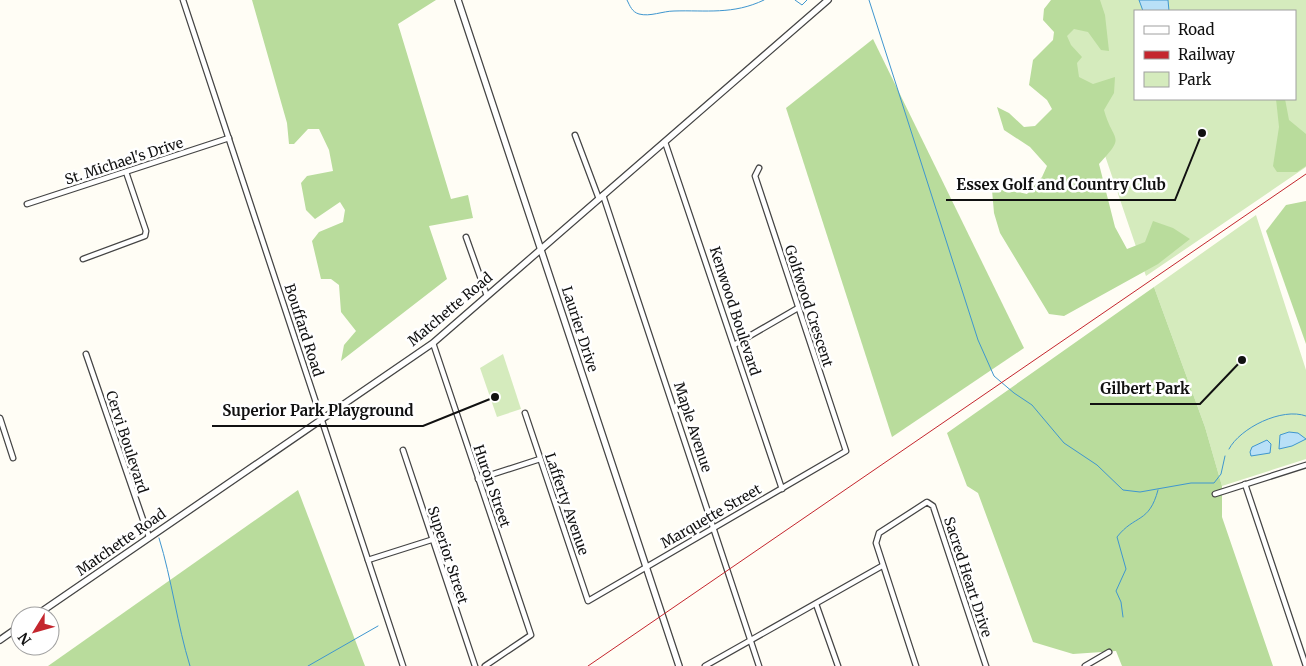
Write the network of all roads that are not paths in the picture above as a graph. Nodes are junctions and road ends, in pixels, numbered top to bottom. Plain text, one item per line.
1 (183, 0) edge
2 (458, 0) edge
3 (828, 0) edge
4 (575, 135) dead end
5 (229, 138) junction
6 (665, 142) junction
7 (760, 168) dead end
8 (126, 172) junction
9 (601, 197) junction
10 (27, 204) dead end
11 (466, 237) dead end
12 (540, 249) junction
13 (83, 259) dead end
14 (487, 296) junction
15 (798, 308) junction
16 (433, 343) junction
17 (734, 345) junction
18 (86, 354) dead end
19 (525, 413) dead end
20 (0, 418) edge
21 (321, 419) junction
22 (402, 450) dead end
23 (846, 451) joint
24 (14, 458) dead end
25 (540, 458) junction
26 (1306, 466) edge
27 (478, 479) junction
28 (1245, 484) junction
29 (782, 489) junction
30 (1215, 494) dead end
31 (714, 528) junction
32 (149, 537) junction
33 (431, 540) junction
34 (368, 560) junction
35 (882, 566) junction
36 (646, 567) junction
37 (588, 601) joint
38 (816, 604) junction
39 (49, 606) edge
40 (751, 640) junction
41 (1109, 652) dead end
42 (403, 666) edge
43 (475, 666) edge
44 (485, 666) edge
45 (679, 666) edge
46 (705, 666) edge
47 (760, 666) edge
48 (838, 666) edge
49 (916, 666) edge
50 (986, 666) edge
51 (1085, 666) edge
52 (1306, 666) edge

1 - 5 street, Bouffard Road
2 - 12 street, Laurier Drive
3 - 6 street, Matchette Road
4 - 9 street, Maple Avenue
5 - 8 street, St. Michael's Drive
5 - 21 street, Bouffard Road
6 - 9 street, Matchette Road
6 - 17 street, Kenwood Boulevard
7 - 15 street, Golfwood Crescent
8 - 10 street, St. Michael's Drive
8 - 13 street
9 - 12 street, Matchette Road
9 - 31 street, Maple Avenue
11 - 14 street
12 - 14 street, Matchette Road
12 - 36 street, Laurier Drive
14 - 16 street, Matchette Road
15 - 17 street
15 - 23 street, Golfwood Crescent
16 - 21 street, Matchette Road
16 - 27 street, Huron Street
17 - 29 street, Kenwood Boulevard
18 - 32 street, Cervi Boulevard
19 - 25 street, Lafferty Avenue
20 - 24 street
21 - 32 street, Matchette Road
21 - 34 street, Bouffard Road
22 - 33 street, Superior Street
23 - 29 street, Marquette Street
25 - 27 street
25 - 37 street, Lafferty Avenue
26 - 28 street
27 - 44 street, Huron Street
28 - 30 street
28 - 52 street
29 - 31 street, Marquette Street
31 - 36 street, Marquette Street
31 - 40 street, Maple Avenue
32 - 39 street, Matchette Road
33 - 34 street
33 - 43 street, Superior Street
34 - 42 street, Bouffard Road
35 - 38 street
35 - 49 street
35 - 50 street, Sacred Heart Drive
36 - 37 street, Marquette Street
36 - 45 street, Laurier Drive
38 - 40 street
38 - 48 street
40 - 46 street
40 - 47 street, Maple Avenue
41 - 51 street

